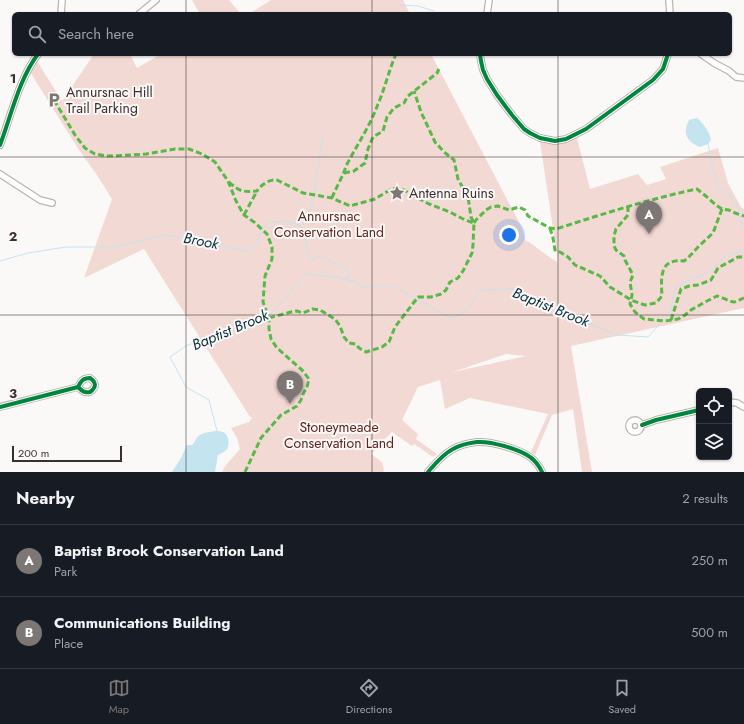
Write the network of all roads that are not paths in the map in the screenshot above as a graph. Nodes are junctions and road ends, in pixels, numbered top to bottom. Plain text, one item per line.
1 (62, 0) edge
2 (156, 0) edge
3 (489, 0) edge
4 (668, 0) edge
5 (61, 12) edge
6 (141, 12) edge
7 (487, 12) edge
8 (670, 12) edge
9 (37, 56) edge
10 (480, 56) edge
11 (667, 56) edge
12 (704, 56) edge
13 (744, 78) edge
14 (0, 145) edge
15 (0, 174) edge
16 (52, 203) dead end
17 (78, 387) dead end
18 (732, 402) edge
19 (0, 407) edge
20 (744, 408) edge
21 (696, 411) edge
22 (642, 425) dead end
23 (428, 472) edge
24 (542, 472) edge

1 - 5 street
2 - 6 street
3 - 7 street
4 - 8 street
9 - 14 street
10 - 11 street
12 - 13 street
15 - 16 street
17 - 19 street
18 - 20 street
21 - 22 street
23 - 24 street

